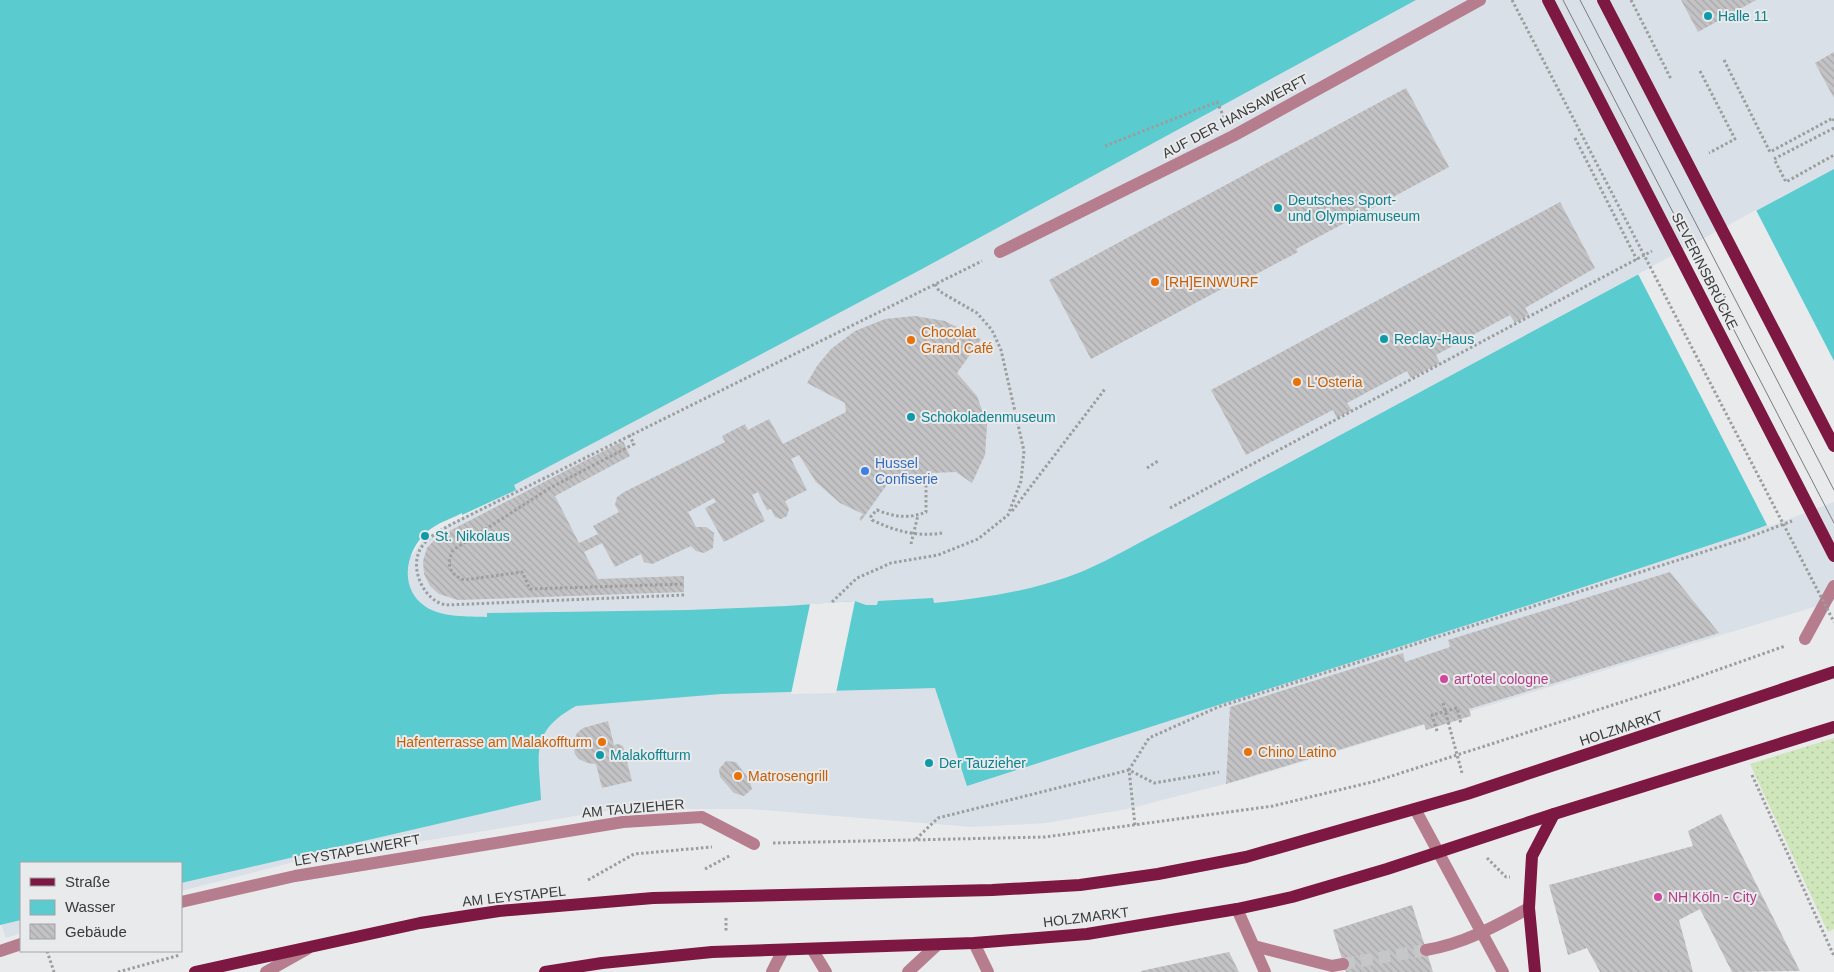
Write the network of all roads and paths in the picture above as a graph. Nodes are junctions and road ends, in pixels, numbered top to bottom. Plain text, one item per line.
1 (1480, 0) edge
2 (1512, 0) edge
3 (1548, 0) edge
4 (1603, 0) edge
5 (1724, 60) dead end
6 (1700, 71) dead end
7 (1834, 121) edge
8 (1834, 128) edge
9 (1232, 136) junction
10 (1575, 138) dead end
11 (1105, 146) dead end
12 (1708, 152) dead end
13 (1834, 155) edge
14 (1659, 247) dead end
15 (1000, 252) joint
16 (1637, 260) junction
17 (935, 284) junction
18 (1106, 389) dead end
19 (629, 435) junction
20 (1834, 446) edge
21 (1158, 461) dead end
22 (1147, 468) dead end
23 (926, 480) dead end
24 (1170, 508) dead end
25 (918, 515) junction
26 (1008, 516) junction
27 (1798, 519) dead end
28 (942, 533) dead end
29 (911, 544) dead end
30 (1834, 556) edge
31 (684, 584) dead end
32 (1834, 586) edge
33 (684, 595) dead end
34 (832, 602) dead end
35 (1834, 622) edge
36 (1804, 639) joint
37 (1834, 672) edge
38 (1443, 703) dead end
39 (1444, 711) junction
40 (1461, 724) dead end
41 (1834, 728) edge
42 (1437, 731) dead end
43 (1457, 754) junction
44 (1742, 756) junction
45 (1129, 770) junction
46 (1219, 772) dead end
47 (1415, 809) junction
48 (1554, 814) junction
49 (1135, 825) junction
50 (538, 834) joint
51 (915, 840) junction
52 (754, 844) joint
53 (717, 847) dead end
54 (1439, 851) junction
55 (634, 854) dead end
56 (725, 895) junction
57 (182, 902) edge
58 (1529, 908) junction
59 (1237, 909) junction
60 (1482, 933) junction
61 (974, 943) junction
62 (20, 944) edge
63 (937, 945) junction
64 (1254, 946) junction
65 (309, 948) junction
66 (812, 949) junction
67 (783, 950) junction
68 (1426, 950) tunnel mouth
69 (0, 951) edge
70 (727, 951) junction
71 (47, 952) edge
72 (1834, 956) edge
73 (1343, 964) tunnel mouth
74 (54, 972) edge
75 (195, 972) edge
76 (266, 972) edge
77 (545, 972) edge
78 (772, 972) edge
79 (826, 972) edge
80 (908, 972) edge
81 (988, 972) edge
82 (1265, 972) edge
83 (1503, 972) edge
84 (1535, 972) edge

1 - 9 street, AUF DER HANSAWERFT
2 - 35 path, bridge
3 - 30 main road, SEVERINSBRÜCKE, bridge
4 - 20 main road
5 - 7 path
6 - 12 path
8 - 13 path
9 - 11 path
9 - 15 street, AUF DER HANSAWERFT
10 - 16 path
14 - 16 path
15 - 17 path
16 - 24 path
17 - 19 path
17 - 26 path
18 - 26 path
19 - 31 path
19 - 33 path
21 - 22 path
23 - 25 path
25 - 28 path
25 - 29 path
26 - 34 path
27 - 45 path
32 - 36 street
36 - 43 path
37 - 47 main road, HOLZMARKT
38 - 39 path
39 - 40 path
39 - 42 path
39 - 43 path
41 - 44 main road, HOLZMARKT
43 - 49 path
44 - 48 main road, HOLZMARKT
44 - 72 path
45 - 46 path
45 - 49 path
45 - 51 path
47 - 54 street
47 - 56 main road, HOLZMARKT
48 - 54 main road, HOLZMARKT
48 - 58 main road
49 - 51 path
50 - 52 street, AM TAUZIEHER
50 - 57 street, LEYSTAPELWERFT
51 - 52 path
53 - 55 path
54 - 59 main road, HOLZMARKT
54 - 60 street
56 - 65 main road, AM LEYSTAPEL
56 - 70 path
58 - 60 street
58 - 84 main road
59 - 61 main road, HOLZMARKT
59 - 64 street
60 - 68 street
60 - 83 street
61 - 63 main road, HOLZMARKT
61 - 81 street
62 - 69 street
63 - 66 main road, HOLZMARKT
63 - 80 street
64 - 73 street
64 - 82 street
65 - 75 main road, AM LEYSTAPEL
65 - 76 street, AM LEYSTAPEL
66 - 67 main road, HOLZMARKT
66 - 79 street
67 - 70 main road, HOLZMARKT
67 - 78 street
70 - 77 main road
71 - 74 path

